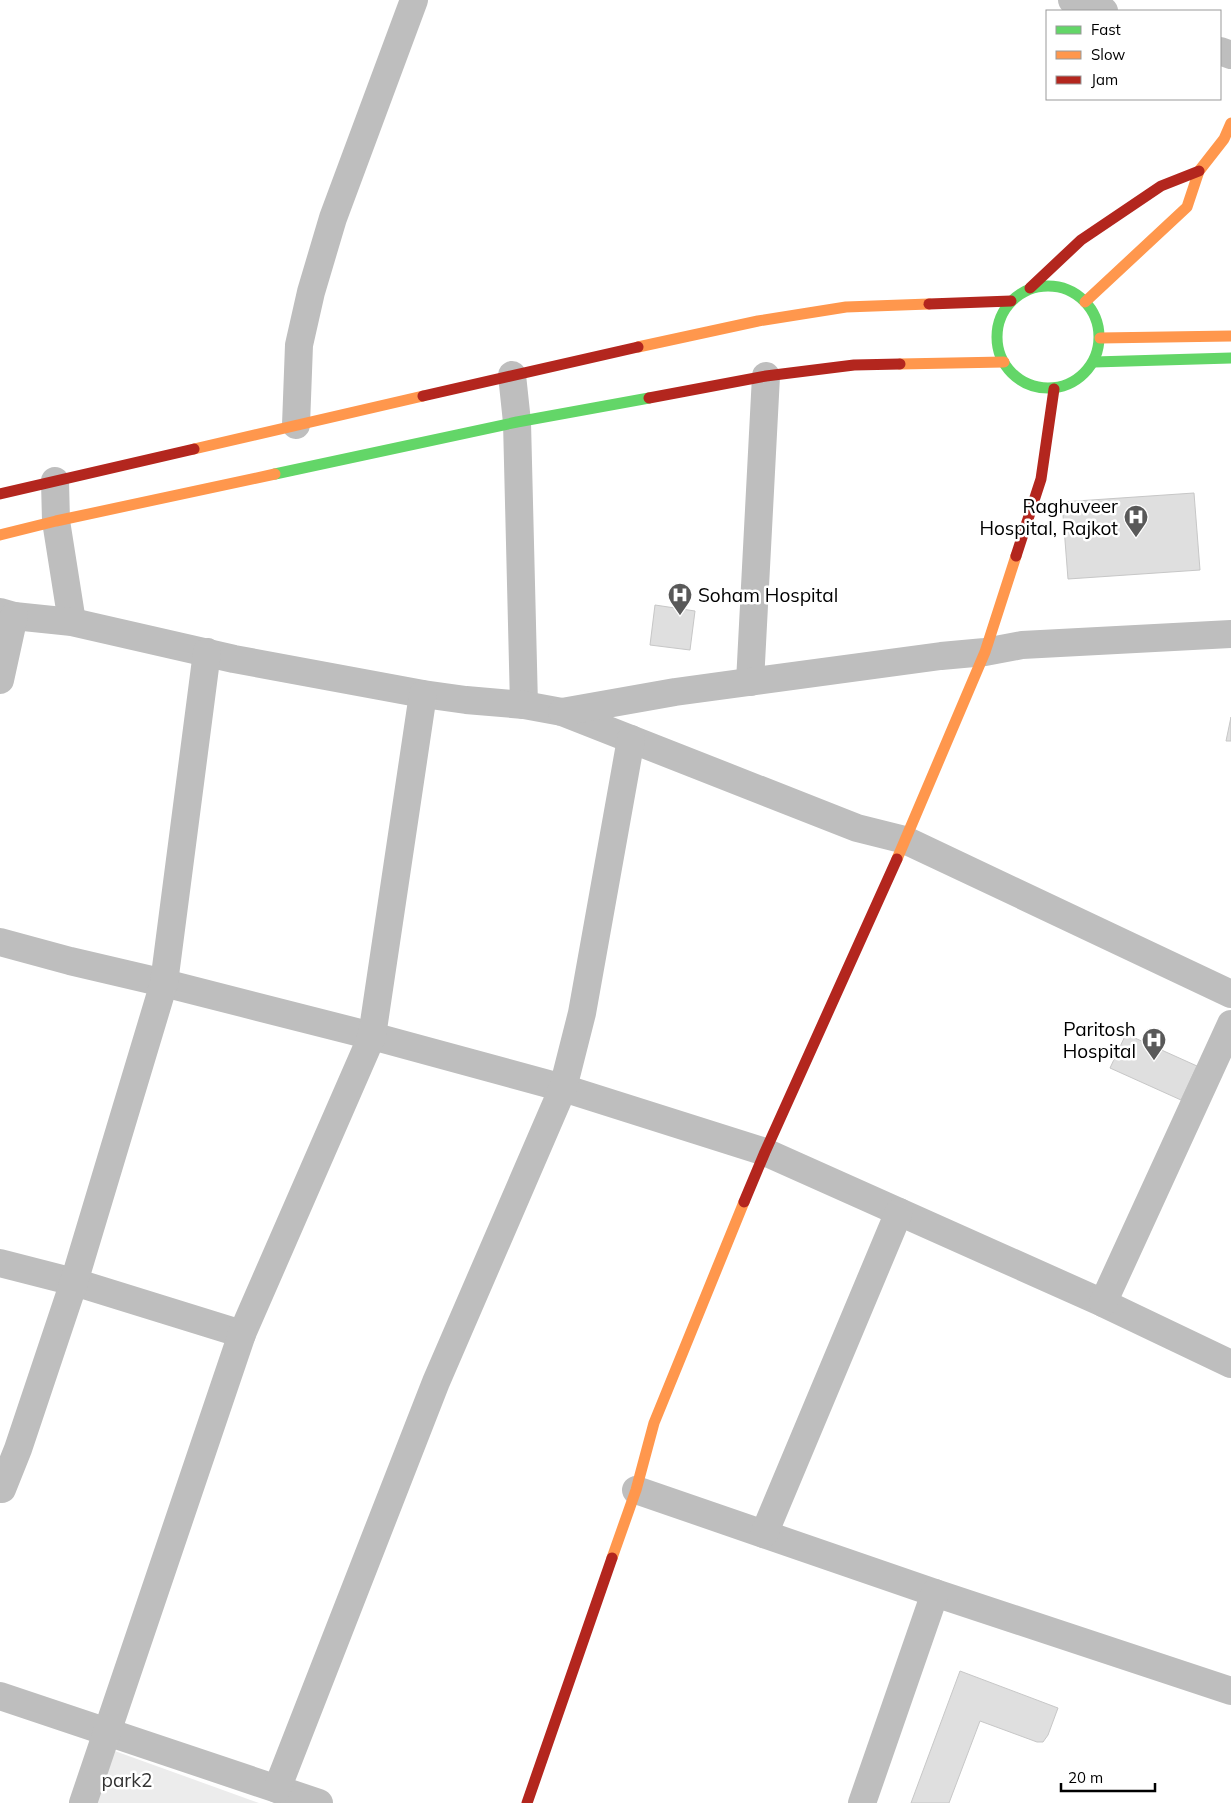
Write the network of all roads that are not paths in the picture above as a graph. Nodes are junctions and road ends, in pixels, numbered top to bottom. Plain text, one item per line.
1 (414, 0) edge
2 (1072, 0) edge
3 (1101, 10) edge
4 (1229, 136) edge
5 (1199, 171) junction
6 (1030, 288) junction
7 (1011, 301) junction
8 (1085, 302) junction
9 (1231, 336) edge
10 (1100, 338) junction
11 (1231, 358) edge
12 (1004, 362) junction
13 (1094, 362) junction
14 (512, 375) junction
15 (766, 376) junction
16 (1054, 389) junction
17 (517, 422) junction
18 (296, 425) junction
19 (54, 481) junction
20 (0, 494) edge
21 (56, 521) junction
22 (0, 535) edge
23 (7, 614) edge
24 (72, 622) junction
25 (1231, 634) edge
26 (207, 652) junction
27 (985, 652) junction
28 (0, 680) edge
29 (750, 682) junction
30 (423, 694) junction
31 (524, 704) junction
32 (562, 712) junction
33 (631, 739) junction
34 (905, 840) junction
35 (0, 942) edge
36 (164, 983) junction
37 (1231, 994) edge
38 (1231, 1024) edge
39 (372, 1036) junction
40 (563, 1088) junction
41 (765, 1152) junction
42 (899, 1212) junction
43 (0, 1263) edge
44 (74, 1282) junction
45 (1103, 1303) junction
46 (242, 1334) junction
47 (1231, 1364) edge
48 (2, 1489) dead end
49 (636, 1490) junction
50 (764, 1534) junction
51 (935, 1593) junction
52 (1231, 1691) edge
53 (0, 1696) edge
54 (106, 1731) junction
55 (277, 1789) junction
56 (308, 1801) edge
57 (83, 1803) edge
58 (527, 1803) edge
59 (862, 1803) edge

1 - 18 street
2 - 3 street
4 - 5 main road
5 - 6 main road
5 - 8 main road
6 - 7 main road
6 - 8 main road
7 - 12 main road
7 - 14 main road
8 - 10 main road
9 - 10 main road
10 - 13 main road
11 - 13 main road
12 - 15 main road
12 - 16 main road
13 - 16 main road
14 - 17 street
14 - 18 main road
15 - 17 main road
15 - 29 street
16 - 27 main road
17 - 21 main road
17 - 31 street
18 - 19 main road
19 - 20 main road
19 - 21 street
21 - 22 main road
21 - 24 street
23 - 24 street
23 - 28 street
24 - 26 street
25 - 27 street
26 - 30 street
26 - 36 street
27 - 29 street
27 - 34 main road
29 - 32 street
30 - 31 street
30 - 39 street
31 - 32 street
32 - 33 street
33 - 34 street
33 - 40 street
34 - 37 street
34 - 41 main road
35 - 36 street
36 - 39 street
36 - 44 street
38 - 45 street
39 - 40 street
39 - 46 street
40 - 41 street
40 - 55 street
41 - 42 street
41 - 49 main road
42 - 45 street
42 - 50 street
43 - 44 street
44 - 46 street
44 - 48 street
45 - 47 street
46 - 54 street
49 - 50 street
49 - 58 main road
50 - 51 street
51 - 52 street
51 - 59 street
53 - 54 street
54 - 55 street
54 - 57 street
55 - 56 street

